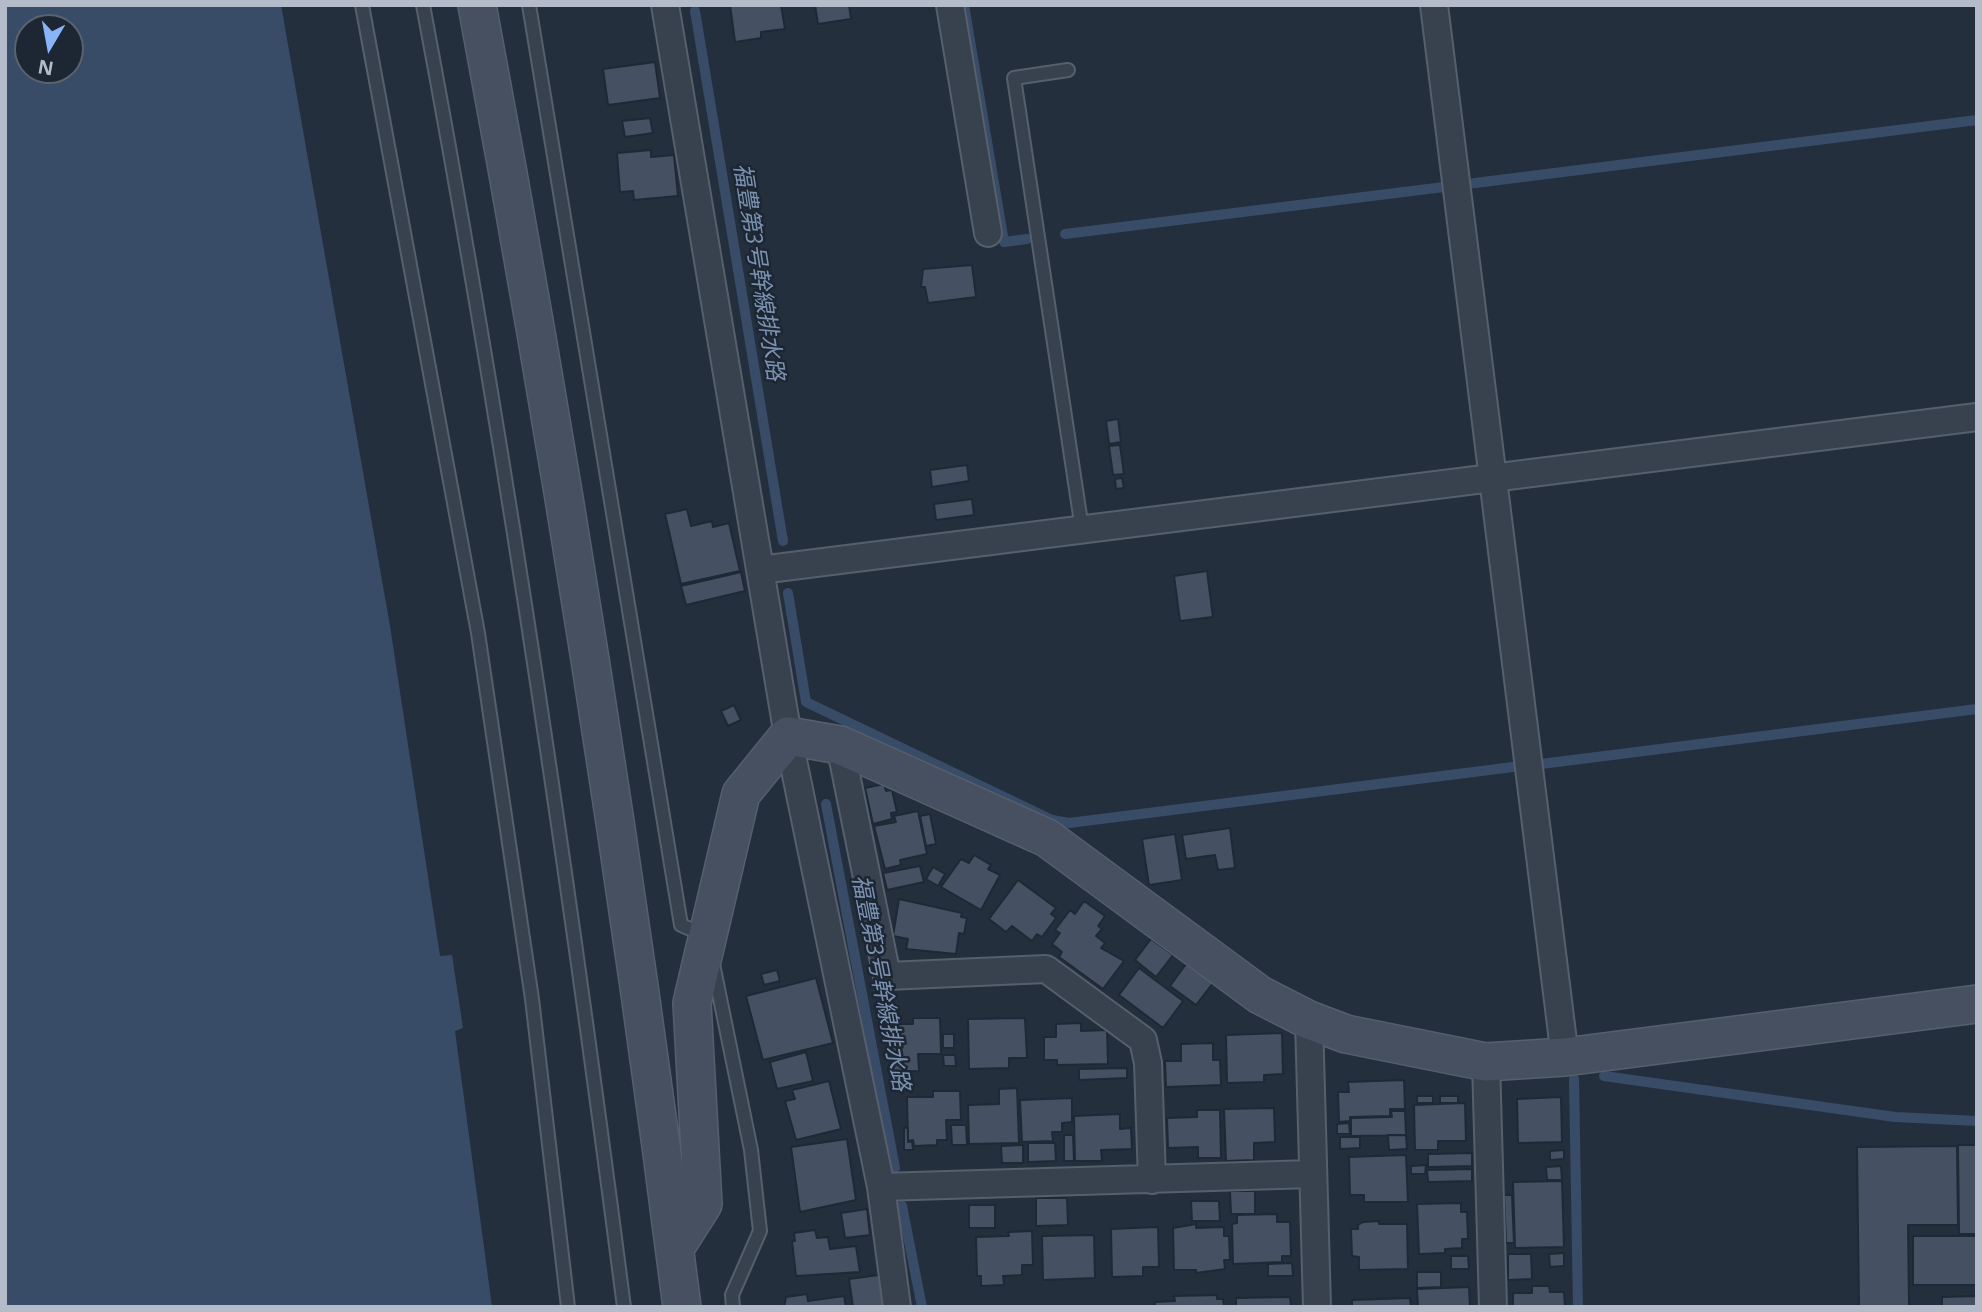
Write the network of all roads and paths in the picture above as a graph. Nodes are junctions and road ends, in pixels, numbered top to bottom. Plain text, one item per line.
1 (362, 5) edge
2 (423, 5) edge
3 (477, 5) edge
4 (529, 5) edge
5 (665, 5) edge
6 (950, 5) edge
7 (1434, 5) edge
8 (1068, 70) dead end
9 (988, 233) dead end
10 (1977, 417) edge
11 (1492, 478) junction
12 (1082, 529) junction
13 (760, 570) junction
14 (788, 736) junction
15 (840, 745) junction
16 (708, 936) junction
17 (1977, 1004) edge
18 (1308, 1020) junction
19 (1565, 1057) junction
20 (1486, 1062) junction
21 (1312, 1174) junction
22 (1152, 1180) junction
23 (881, 1187) junction
24 (675, 1248) junction
25 (568, 1307) edge
26 (624, 1307) edge
27 (682, 1307) edge
28 (733, 1307) edge
29 (897, 1307) edge
30 (1317, 1307) edge
31 (1493, 1307) edge

1 - 25 lane
2 - 26 lane
3 - 24 street
4 - 16 lane
5 - 13 street
6 - 9 street
7 - 11 street
8 - 12 lane
10 - 11 street
11 - 12 street
11 - 19 street
12 - 13 street
13 - 14 street
14 - 15 street
14 - 16 street
14 - 23 street
15 - 18 street
15 - 22 street
16 - 24 street
16 - 28 lane
17 - 19 street
18 - 20 street
18 - 21 street
19 - 20 street
20 - 31 street
21 - 22 street
21 - 30 street
22 - 23 street
23 - 29 street
24 - 27 street

